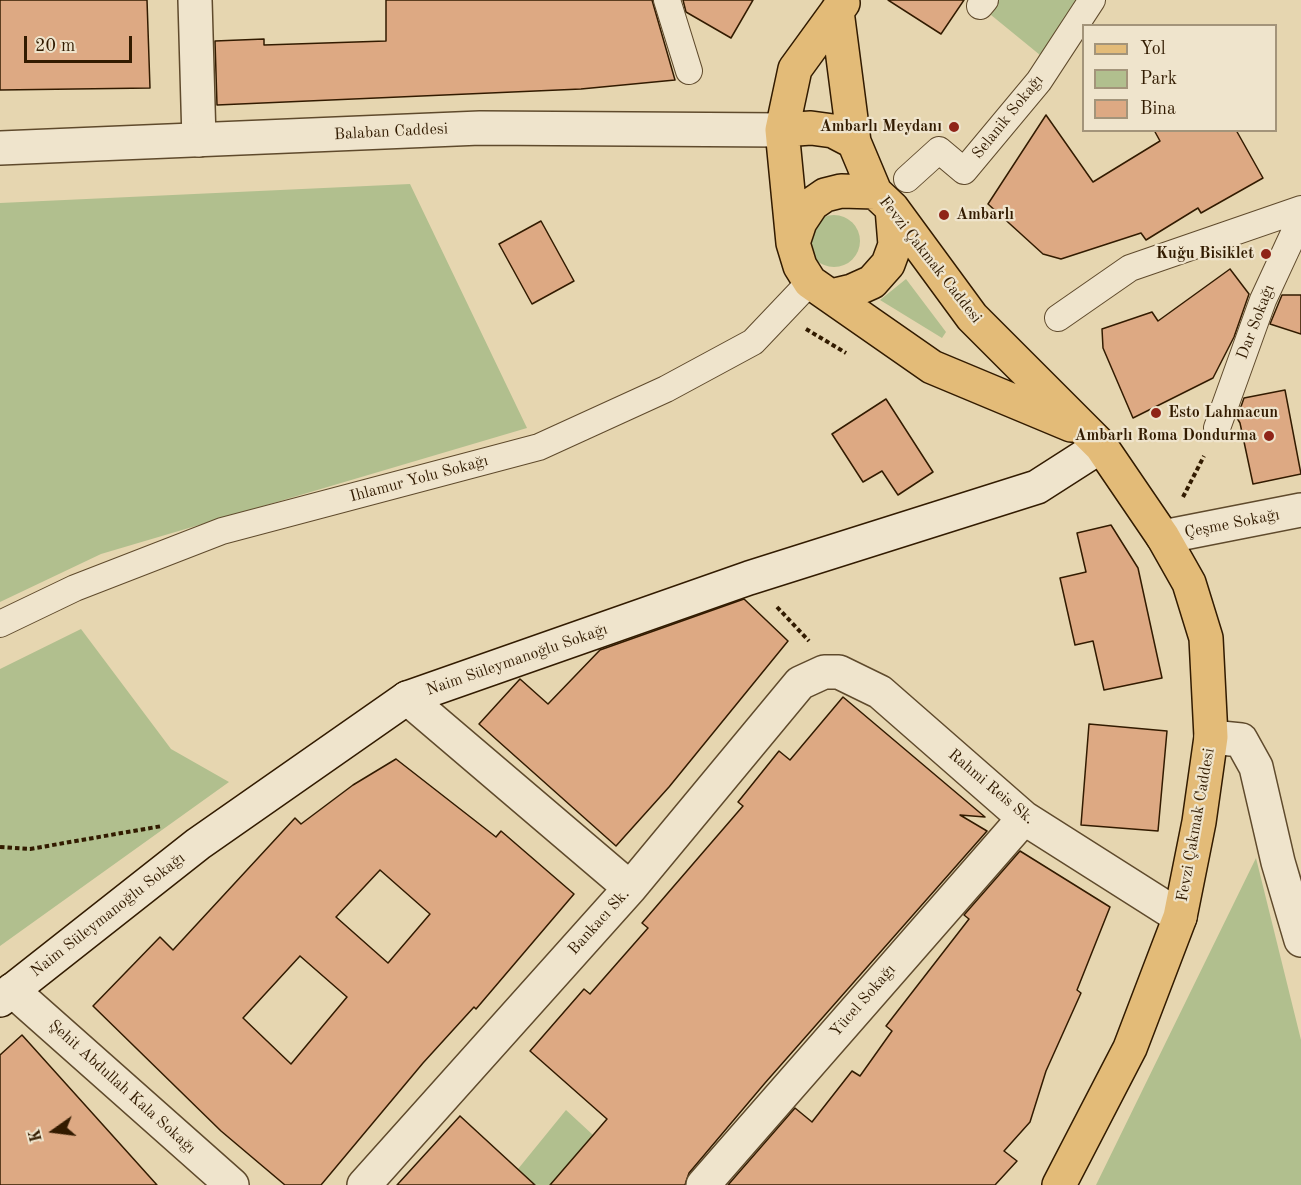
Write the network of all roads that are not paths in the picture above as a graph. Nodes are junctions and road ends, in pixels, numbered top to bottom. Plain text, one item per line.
1 (195, 0) edge
2 (667, 0) edge
3 (1092, 0) edge
4 (841, 6) edge
5 (689, 71) dead end
6 (782, 130) junction
7 (200, 140) junction
8 (854, 142) junction
9 (0, 148) edge
10 (908, 179) dead end
11 (883, 200) junction
12 (1301, 209) edge
13 (1301, 218) edge
14 (793, 243) junction
15 (821, 289) junction
16 (1058, 318) dead end
17 (1217, 428) road end
18 (1096, 440) junction
19 (1301, 510) edge
20 (1163, 537) junction
21 (0, 624) edge
22 (839, 672) joint
23 (407, 699) junction
24 (1211, 737) junction
25 (1024, 818) junction
26 (630, 888) junction
27 (1180, 917) junction
28 (1301, 940) edge
29 (6, 995) edge
30 (232, 1185) edge
31 (364, 1185) edge
32 (703, 1185) edge
33 (1059, 1185) edge

1 - 7 street
2 - 5 street
3 - 10 street, Selanik Sokağı
4 - 6 main road, Fevzi Çakmak Caddesi
4 - 8 main road, Fevzi Çakmak Caddesi
6 - 7 street, Balaban Caddesi
6 - 8 main road
6 - 14 main road, Fevzi Çakmak Caddesi
7 - 9 street, Balaban Caddesi
8 - 11 main road, Fevzi Çakmak Caddesi
11 - 14 main road
11 - 15 main road
11 - 18 main road, Fevzi Çakmak Caddesi
12 - 16 street
13 - 17 street, Dar Sokağı
14 - 15 main road, Fevzi Çakmak Caddesi
15 - 18 main road, Fevzi Çakmak Caddesi
15 - 21 street, Ihlamur Yolu Sokağı
18 - 20 main road, Fevzi Çakmak Caddesi
18 - 23 street, Naim Süleymanoğlu Sokağı
19 - 20 street, Çeşme Sokağı
20 - 24 main road, Fevzi Çakmak Caddesi
22 - 25 street, Rahmi Reis Sk.
22 - 26 street, Bankacı Sk.
23 - 26 street
23 - 29 street, Naim Süleymanoğlu Sokağı
24 - 27 main road, Fevzi Çakmak Caddesi
24 - 28 street
25 - 27 street, Rahmi Reis Sk.
25 - 32 street, Yücel Sokağı
26 - 31 street, Bankacı Sk.
27 - 33 main road, Fevzi Çakmak Caddesi
29 - 30 street, Şehit Abdullah Kala Sokağı

